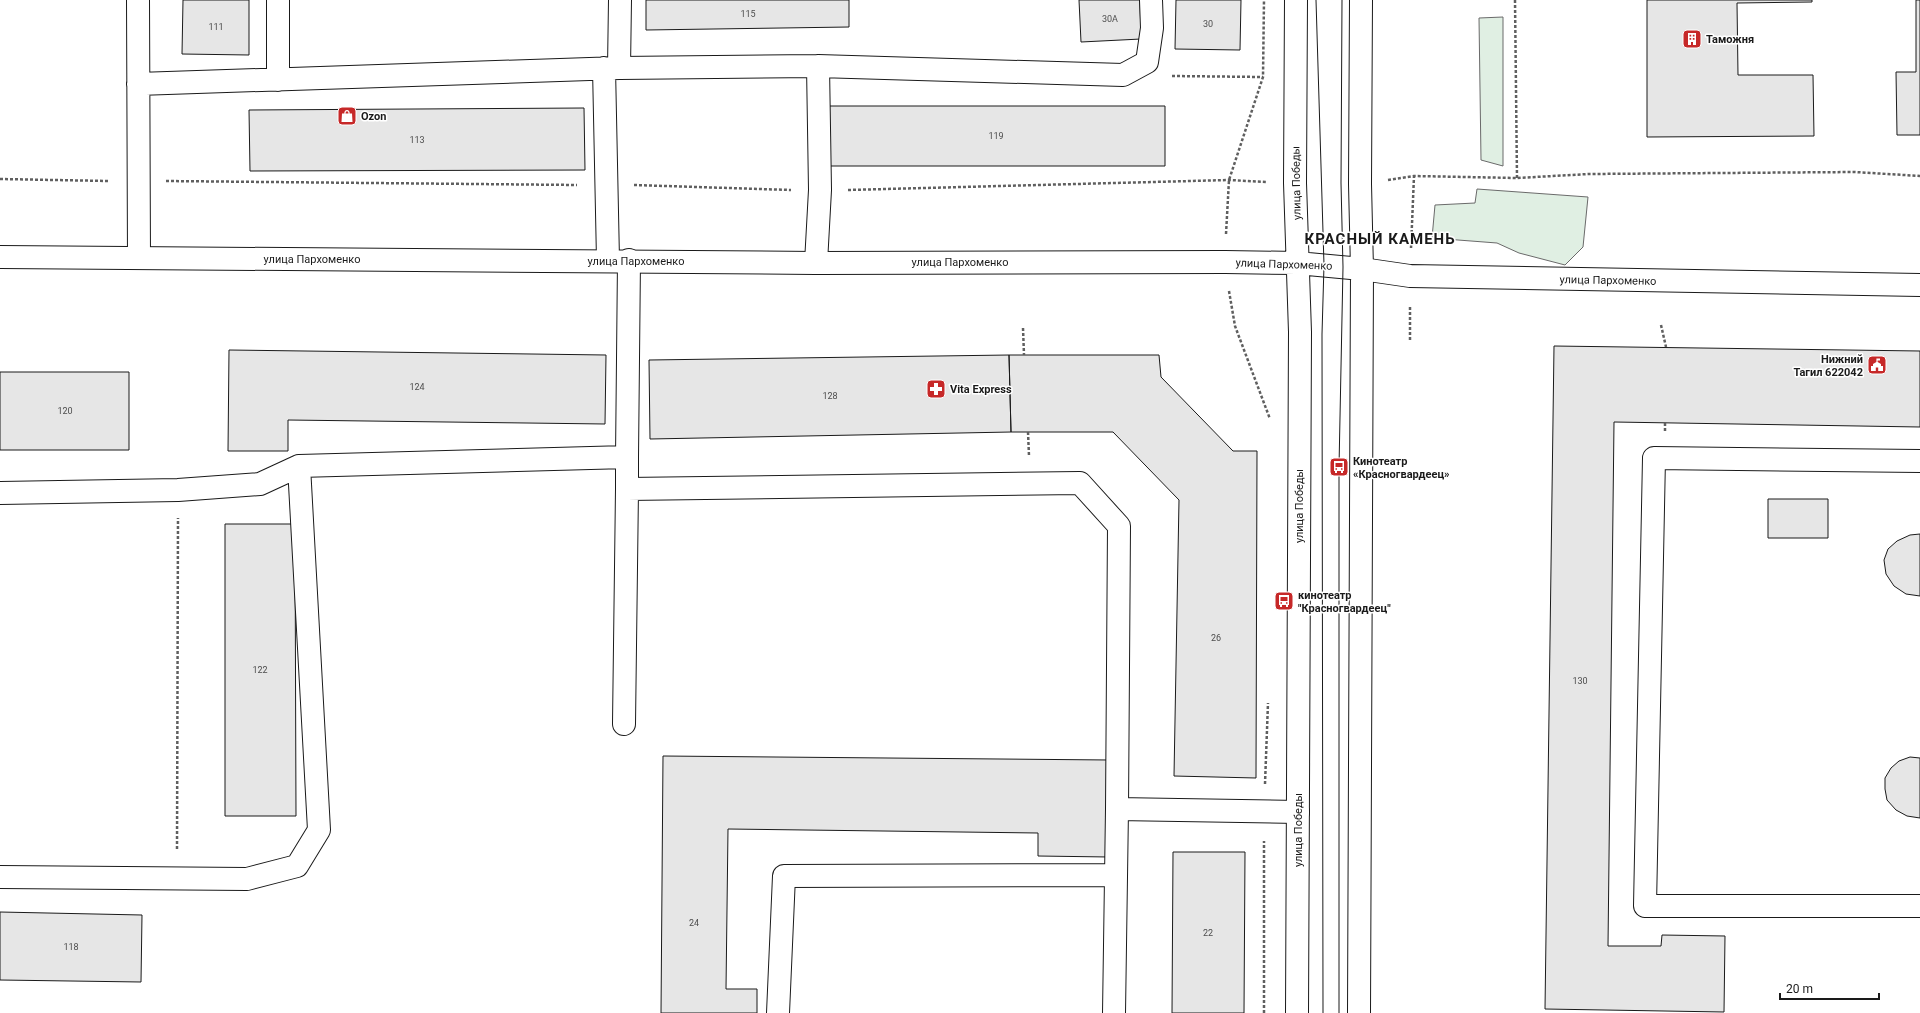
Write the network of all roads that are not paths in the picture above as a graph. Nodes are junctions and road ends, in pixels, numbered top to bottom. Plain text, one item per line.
1 (138, 0) edge
2 (278, 0) edge
3 (620, 0) edge
4 (1151, 0) edge
5 (1296, 0) edge
6 (1361, 0) edge
7 (818, 66) junction
8 (611, 68) junction
9 (278, 80) junction
10 (138, 84) junction
11 (0, 257) edge
12 (139, 258) junction
13 (619, 260) junction
14 (816, 262) junction
15 (1297, 263) junction
16 (1362, 269) junction
17 (1920, 285) edge
18 (627, 457) junction
19 (1920, 461) edge
20 (299, 466) junction
21 (627, 489) junction
22 (0, 493) edge
23 (624, 724) dead end
24 (1117, 809) junction
25 (1298, 812) junction
26 (1115, 875) junction
27 (0, 877) edge
28 (1920, 906) edge
29 (778, 1013) edge
30 (1114, 1013) edge
31 (1297, 1013) edge
32 (1358, 1013) edge

1 - 10 main road
2 - 9 main road
3 - 8 main road
4 - 7 main road
5 - 15 main road, улица Победы
6 - 16 main road
7 - 8 main road
7 - 14 main road
8 - 9 main road
8 - 13 main road
9 - 10 main road
10 - 12 main road
11 - 12 main road, улица Пархоменко
12 - 13 main road, улица Пархоменко
13 - 14 main road, улица Пархоменко
13 - 18 main road
14 - 15 main road, улица Пархоменко
15 - 16 main road, улица Пархоменко
15 - 25 main road, улица Победы
16 - 17 main road, улица Пархоменко
16 - 32 main road
18 - 20 main road
18 - 21 main road
19 - 28 main road
20 - 22 main road
20 - 27 main road
21 - 23 main road
21 - 24 main road
24 - 25 main road
24 - 26 main road
25 - 31 main road, улица Победы
26 - 29 main road
26 - 30 main road

